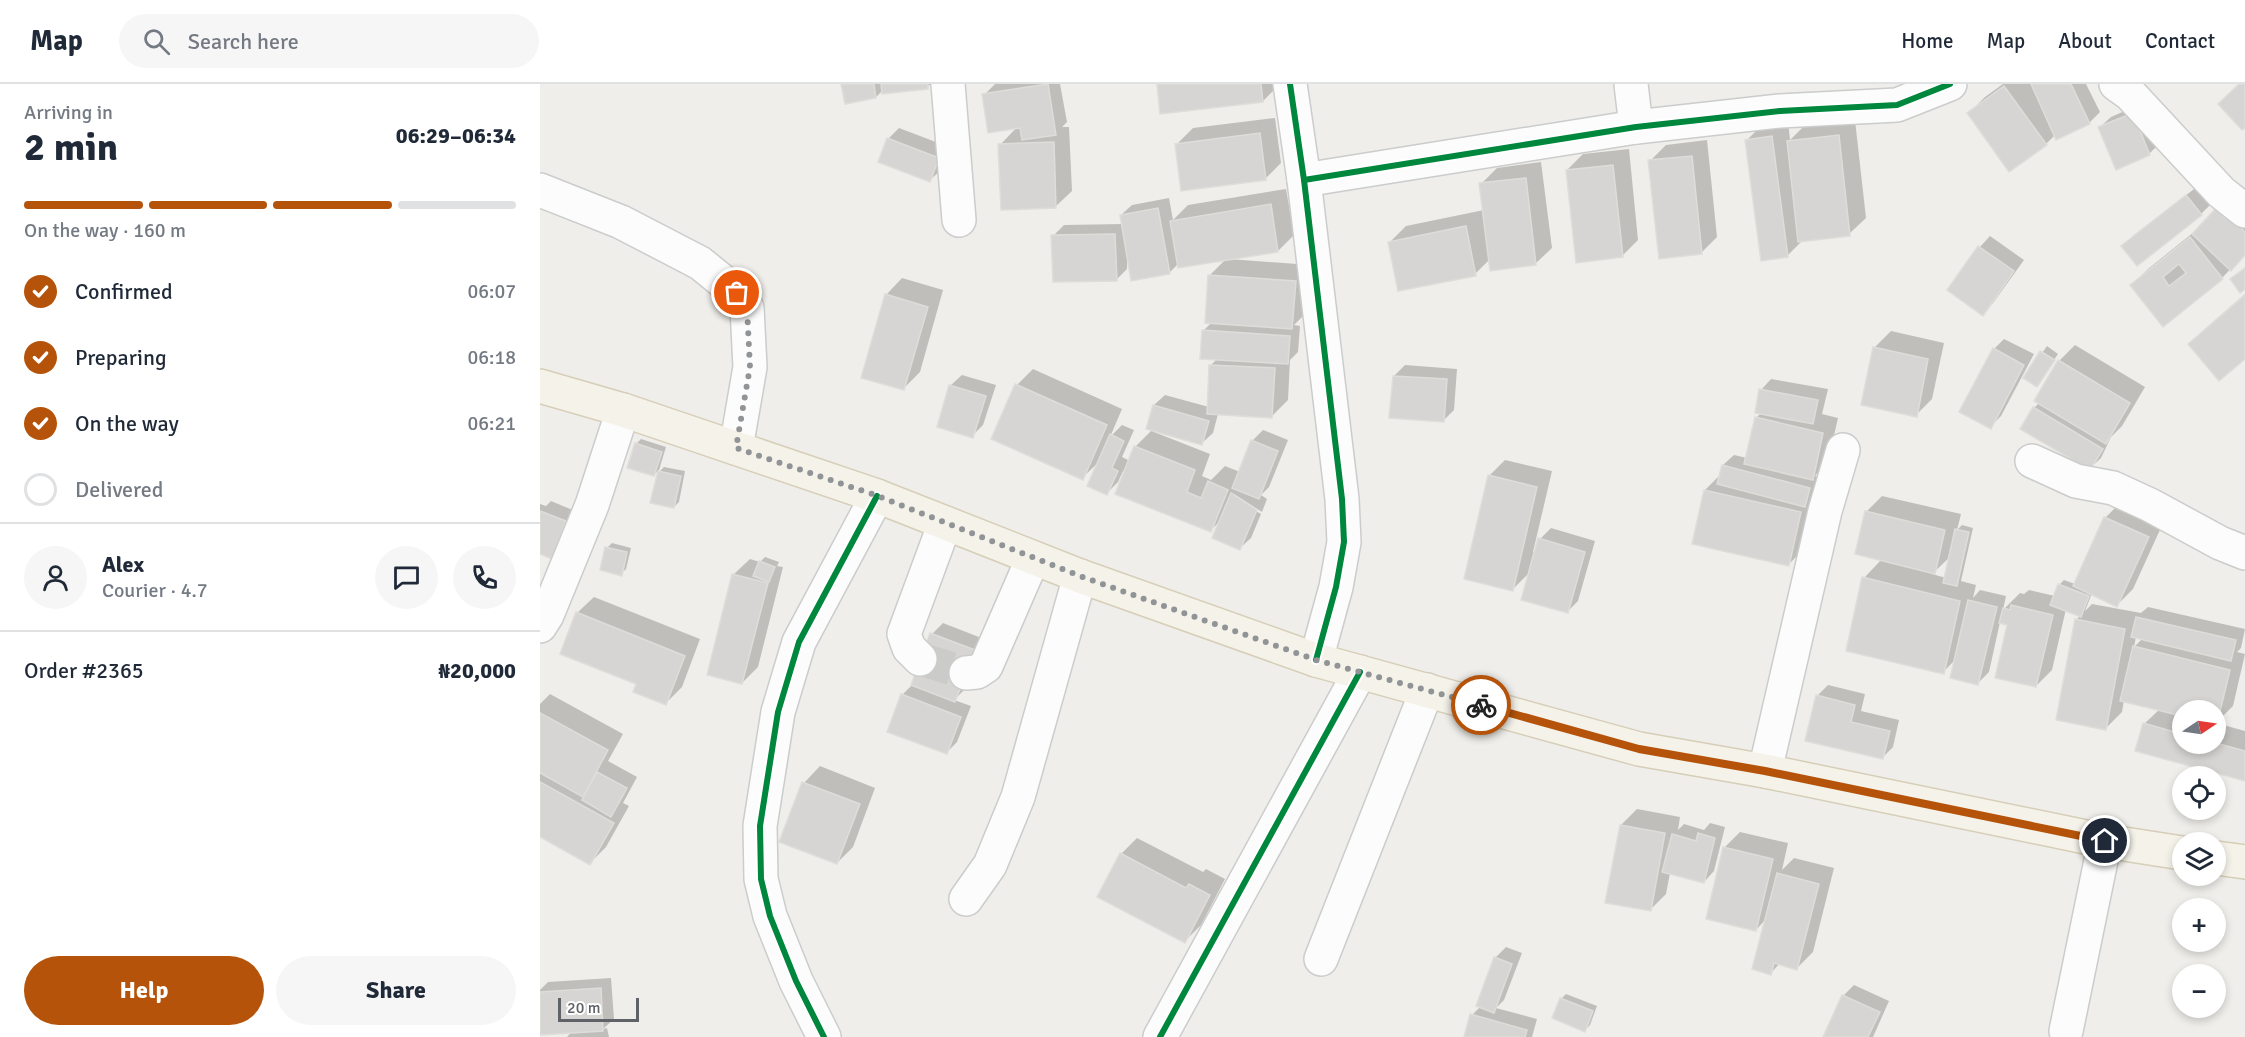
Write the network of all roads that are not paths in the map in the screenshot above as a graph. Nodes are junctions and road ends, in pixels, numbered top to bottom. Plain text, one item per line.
1 (948, 84) edge
2 (1290, 84) edge
3 (1631, 84) edge
4 (1950, 84) edge
5 (2116, 84) edge
6 (1896, 95) edge
7 (1636, 127) junction
8 (1304, 180) junction
9 (540, 190) edge
10 (2245, 211) edge
11 (959, 220) dead end
12 (540, 386) edge
13 (623, 410) junction
14 (736, 448) junction
15 (1843, 450) dead end
16 (2032, 461) dead end
17 (878, 496) junction
18 (945, 523) junction
19 (2245, 553) edge
20 (1033, 558) junction
21 (1080, 576) junction
22 (540, 627) edge
23 (921, 659) tunnel mouth
24 (1316, 660) junction
25 (1360, 672) junction
26 (966, 673) dead end
27 (1426, 690) junction
28 (1765, 771) junction
29 (2105, 841) junction
30 (2172, 851) edge
31 (2226, 859) edge
32 (2245, 862) edge
33 (966, 899) dead end
34 (1321, 959) dead end
35 (2066, 1032) dead end
36 (824, 1037) edge
37 (1160, 1037) edge

1 - 11 street
2 - 8 street
3 - 7 street
4 - 6 street
5 - 10 street
6 - 7 street
7 - 8 street
8 - 24 street
9 - 14 street
12 - 13 main road
13 - 14 main road
13 - 22 street
14 - 17 main road
15 - 28 street
16 - 19 street
17 - 18 main road
17 - 36 street
18 - 20 main road
18 - 23 street
20 - 21 main road
20 - 26 street
21 - 24 main road
21 - 33 street
24 - 25 main road
25 - 27 main road
25 - 37 street
27 - 28 main road
27 - 34 street
28 - 29 main road
29 - 30 main road
29 - 35 street
31 - 32 main road

